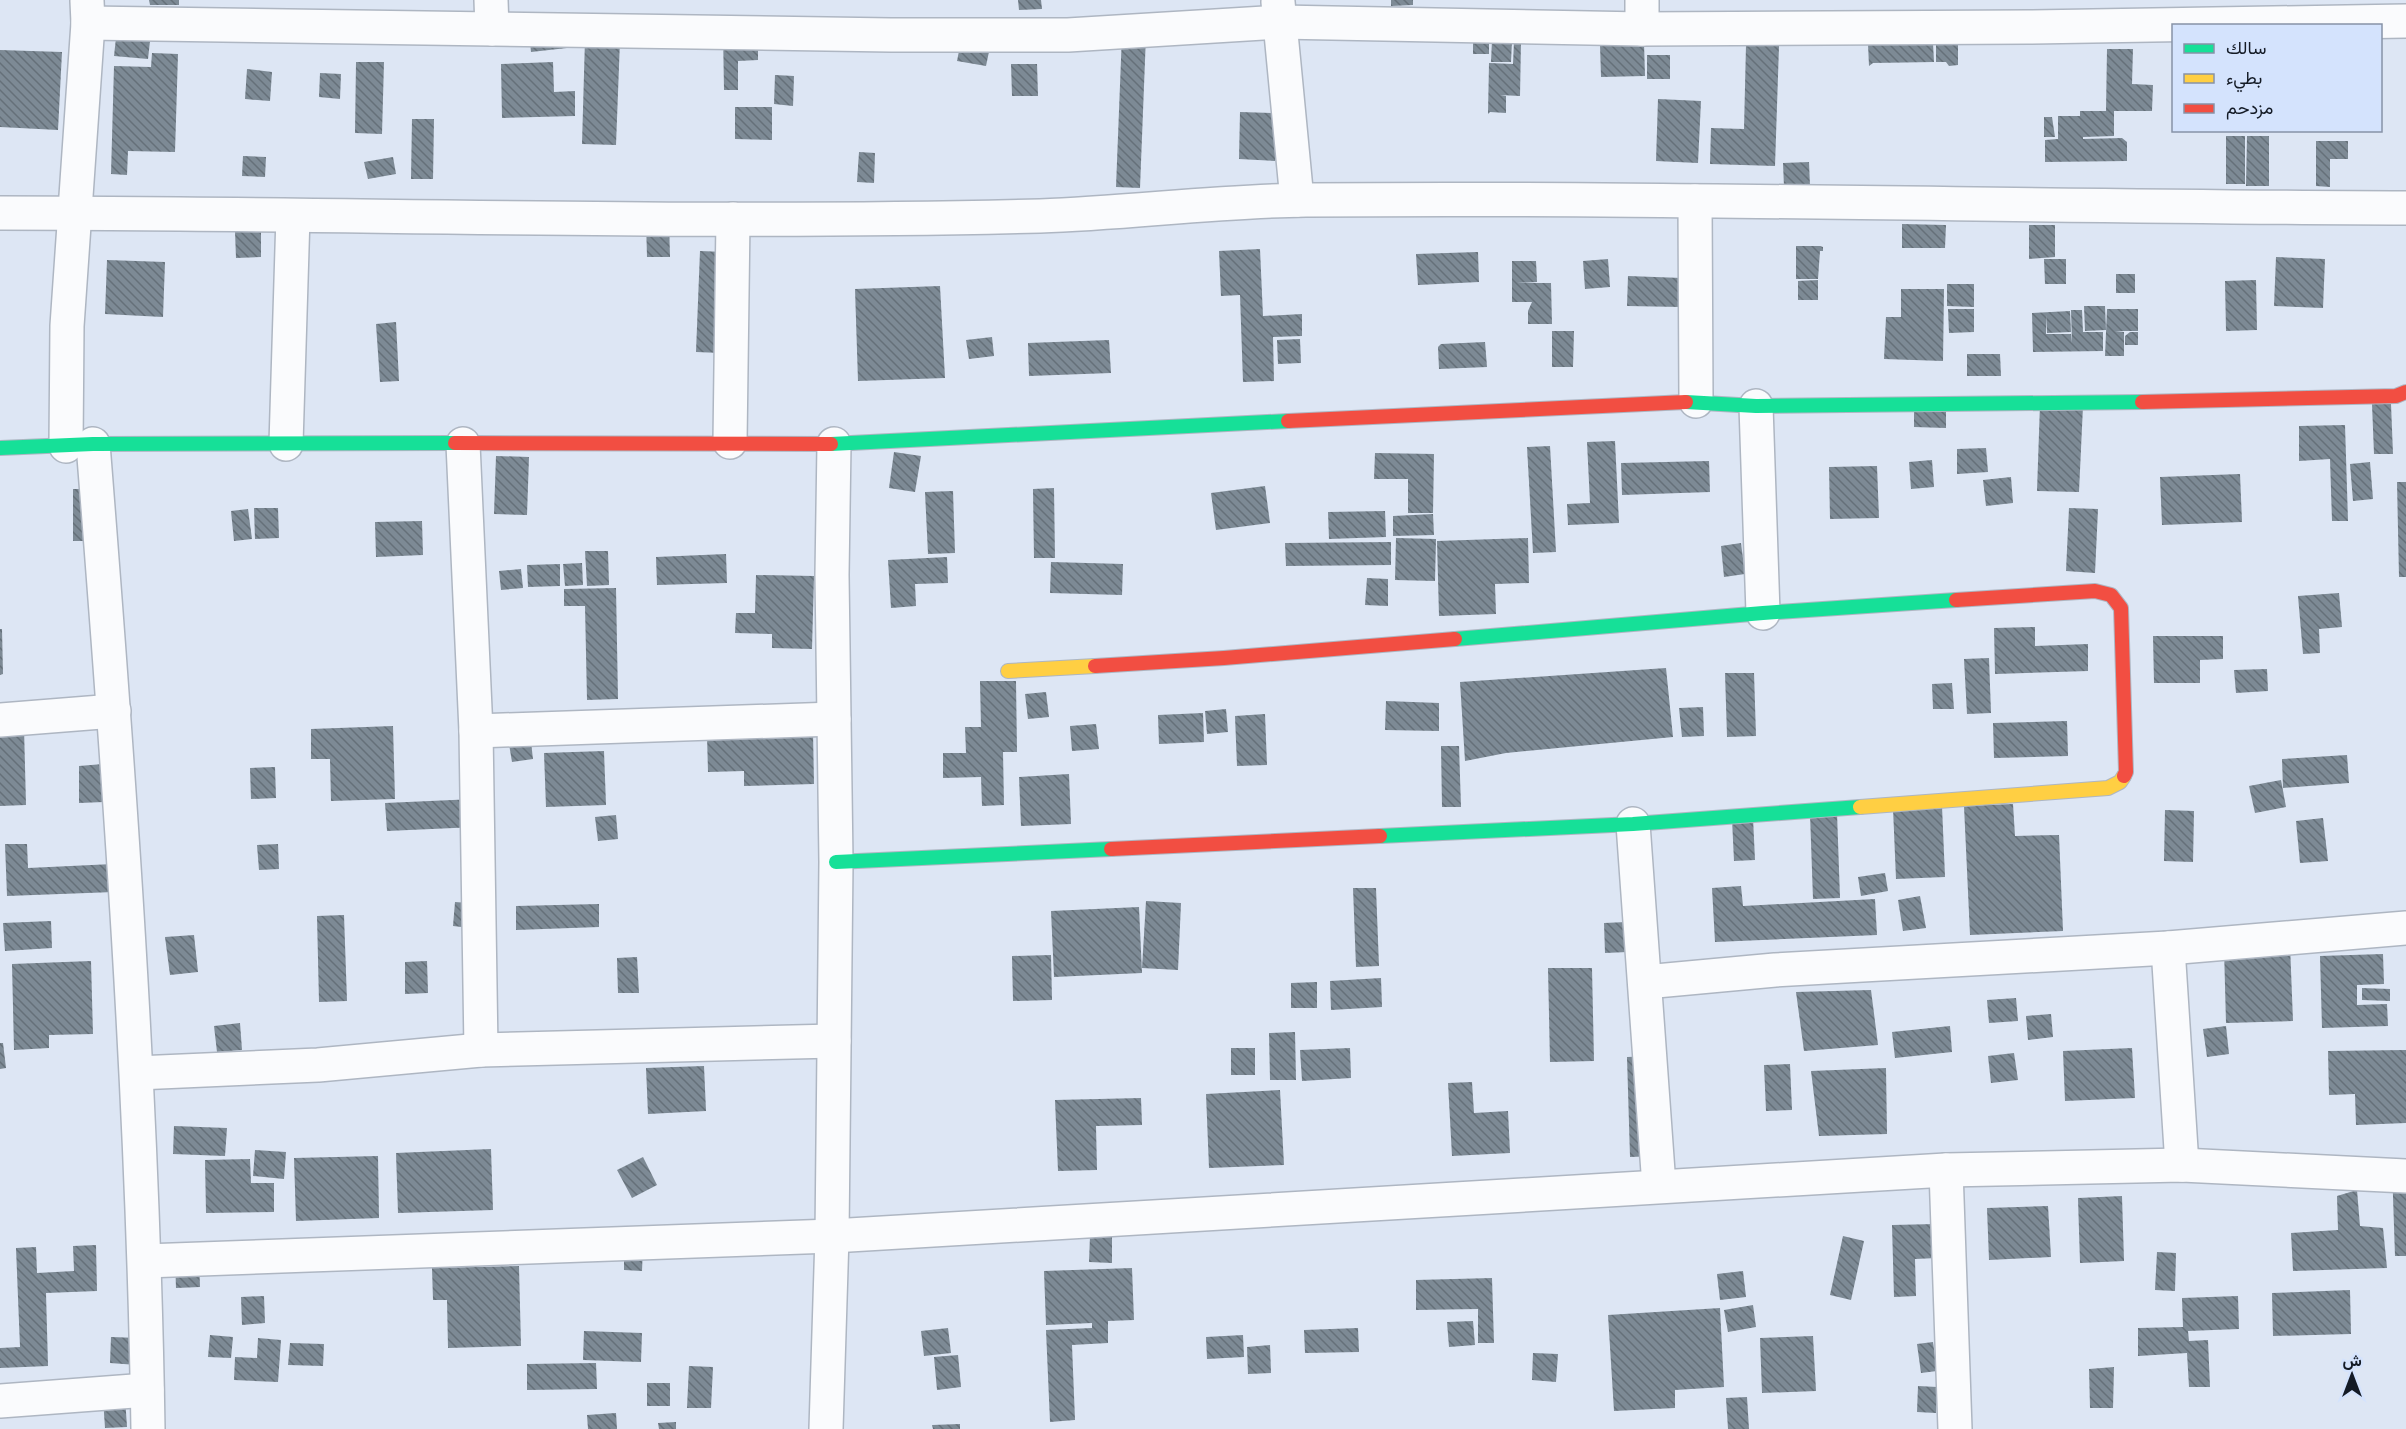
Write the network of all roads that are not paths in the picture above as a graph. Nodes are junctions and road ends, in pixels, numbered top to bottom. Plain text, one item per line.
1 (88, 11) edge
2 (1279, 11) edge
3 (491, 14) edge
4 (1642, 15) edge
5 (2406, 21) edge
6 (2211, 24) edge
7 (2172, 25) edge
8 (1298, 200) junction
9 (1695, 201) junction
10 (2406, 208) edge
11 (0, 213) edge
12 (75, 213) junction
13 (293, 216) junction
14 (733, 219) junction
15 (2406, 392) edge
16 (1696, 401) junction
17 (1756, 406) junction
18 (730, 442) junction
19 (286, 444) junction
20 (463, 444) junction
21 (834, 444) junction
22 (80, 445) junction
23 (0, 448) edge
24 (1763, 613) junction
25 (1008, 671) dead end
26 (114, 711) junction
27 (834, 719) junction
28 (0, 720) edge
29 (476, 731) junction
30 (1633, 824) junction
31 (836, 862) junction
32 (2406, 927) edge
33 (2168, 948) junction
34 (1645, 982) junction
35 (834, 1041) junction
36 (481, 1050) junction
37 (137, 1073) junction
38 (2182, 1165) junction
39 (1946, 1170) junction
40 (2406, 1176) edge
41 (1659, 1186) junction
42 (832, 1236) junction
43 (145, 1261) junction
44 (147, 1390) junction
45 (0, 1401) edge
46 (148, 1429) edge
47 (826, 1429) edge
48 (1955, 1429) edge

1 - 3 street
1 - 12 street
2 - 3 street
2 - 4 street
2 - 8 street
4 - 7 street
5 - 6 street
8 - 9 street
8 - 14 street
9 - 10 street
9 - 16 street
11 - 12 street
12 - 13 street
12 - 22 street
13 - 14 street
13 - 19 street
14 - 18 street
15 - 17 street
16 - 17 street
16 - 21 street
17 - 24 street
18 - 20 street
18 - 21 street
19 - 20 street
19 - 22 street
20 - 29 street
21 - 27 street
22 - 23 street
22 - 26 street
24 - 25 street
24 - 30 street
26 - 28 street
26 - 37 street
27 - 29 street
27 - 31 street
29 - 36 street
30 - 31 street
30 - 34 street
31 - 35 street
32 - 33 street
33 - 34 street
33 - 38 street
34 - 41 street
35 - 36 street
35 - 42 street
36 - 37 street
37 - 43 street
38 - 39 street
38 - 40 street
39 - 41 street
39 - 48 street
41 - 42 street
42 - 43 street
42 - 47 street
43 - 44 street
44 - 45 street
44 - 46 street

